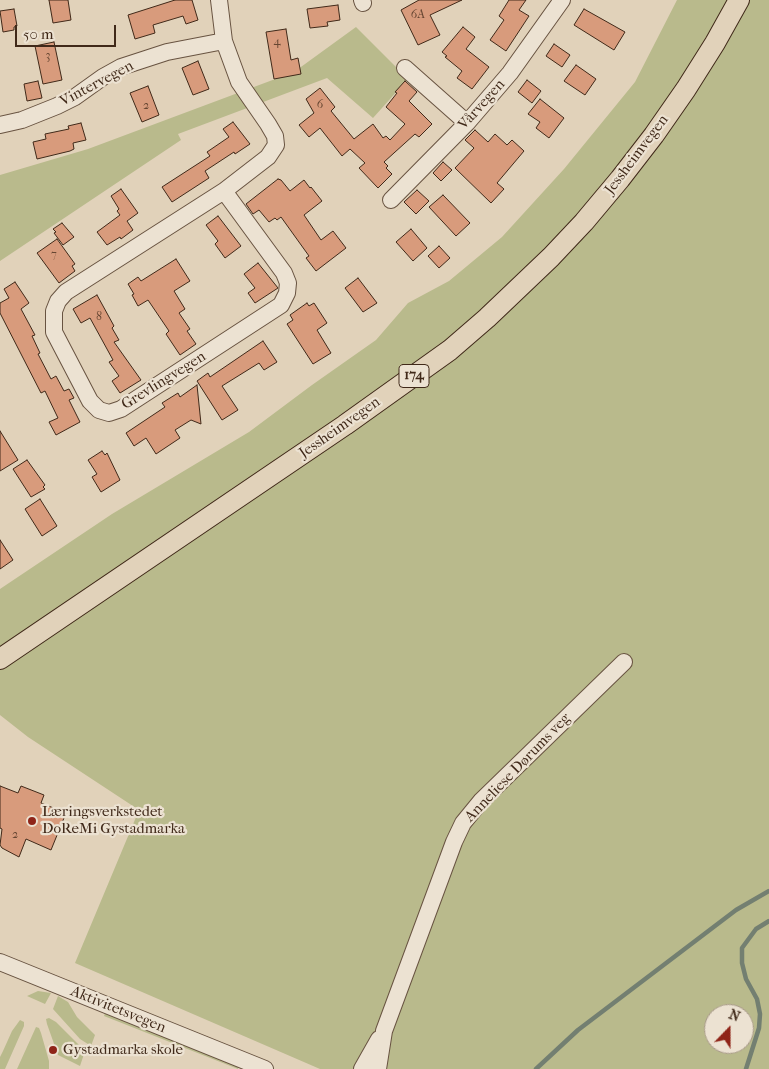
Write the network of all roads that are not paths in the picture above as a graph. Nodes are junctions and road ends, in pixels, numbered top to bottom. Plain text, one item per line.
1 (219, 0) edge
2 (562, 0) edge
3 (740, 0) edge
4 (224, 41) junction
5 (405, 68) dead end
6 (467, 123) junction
7 (0, 125) edge
8 (224, 191) junction
9 (391, 200) dead end
10 (0, 659) edge
11 (624, 662) dead end
12 (0, 962) edge
13 (384, 1031) junction
14 (264, 1069) edge
15 (362, 1069) edge
16 (378, 1069) edge

1 - 4 street
2 - 6 street, Vårvegen
3 - 10 main road, Jessheimvegen / 174
4 - 7 street, Vintervegen
4 - 8 street, Grevlingvegen
5 - 6 street
6 - 9 street, Vårvegen
8 - 8 street, Grevlingvegen
11 - 13 street, Anneliese Dørums veg
12 - 14 street, Aktivitetsvegen
13 - 15 street, Anneliese Dørums veg
13 - 16 street, Anneliese Dørums veg

